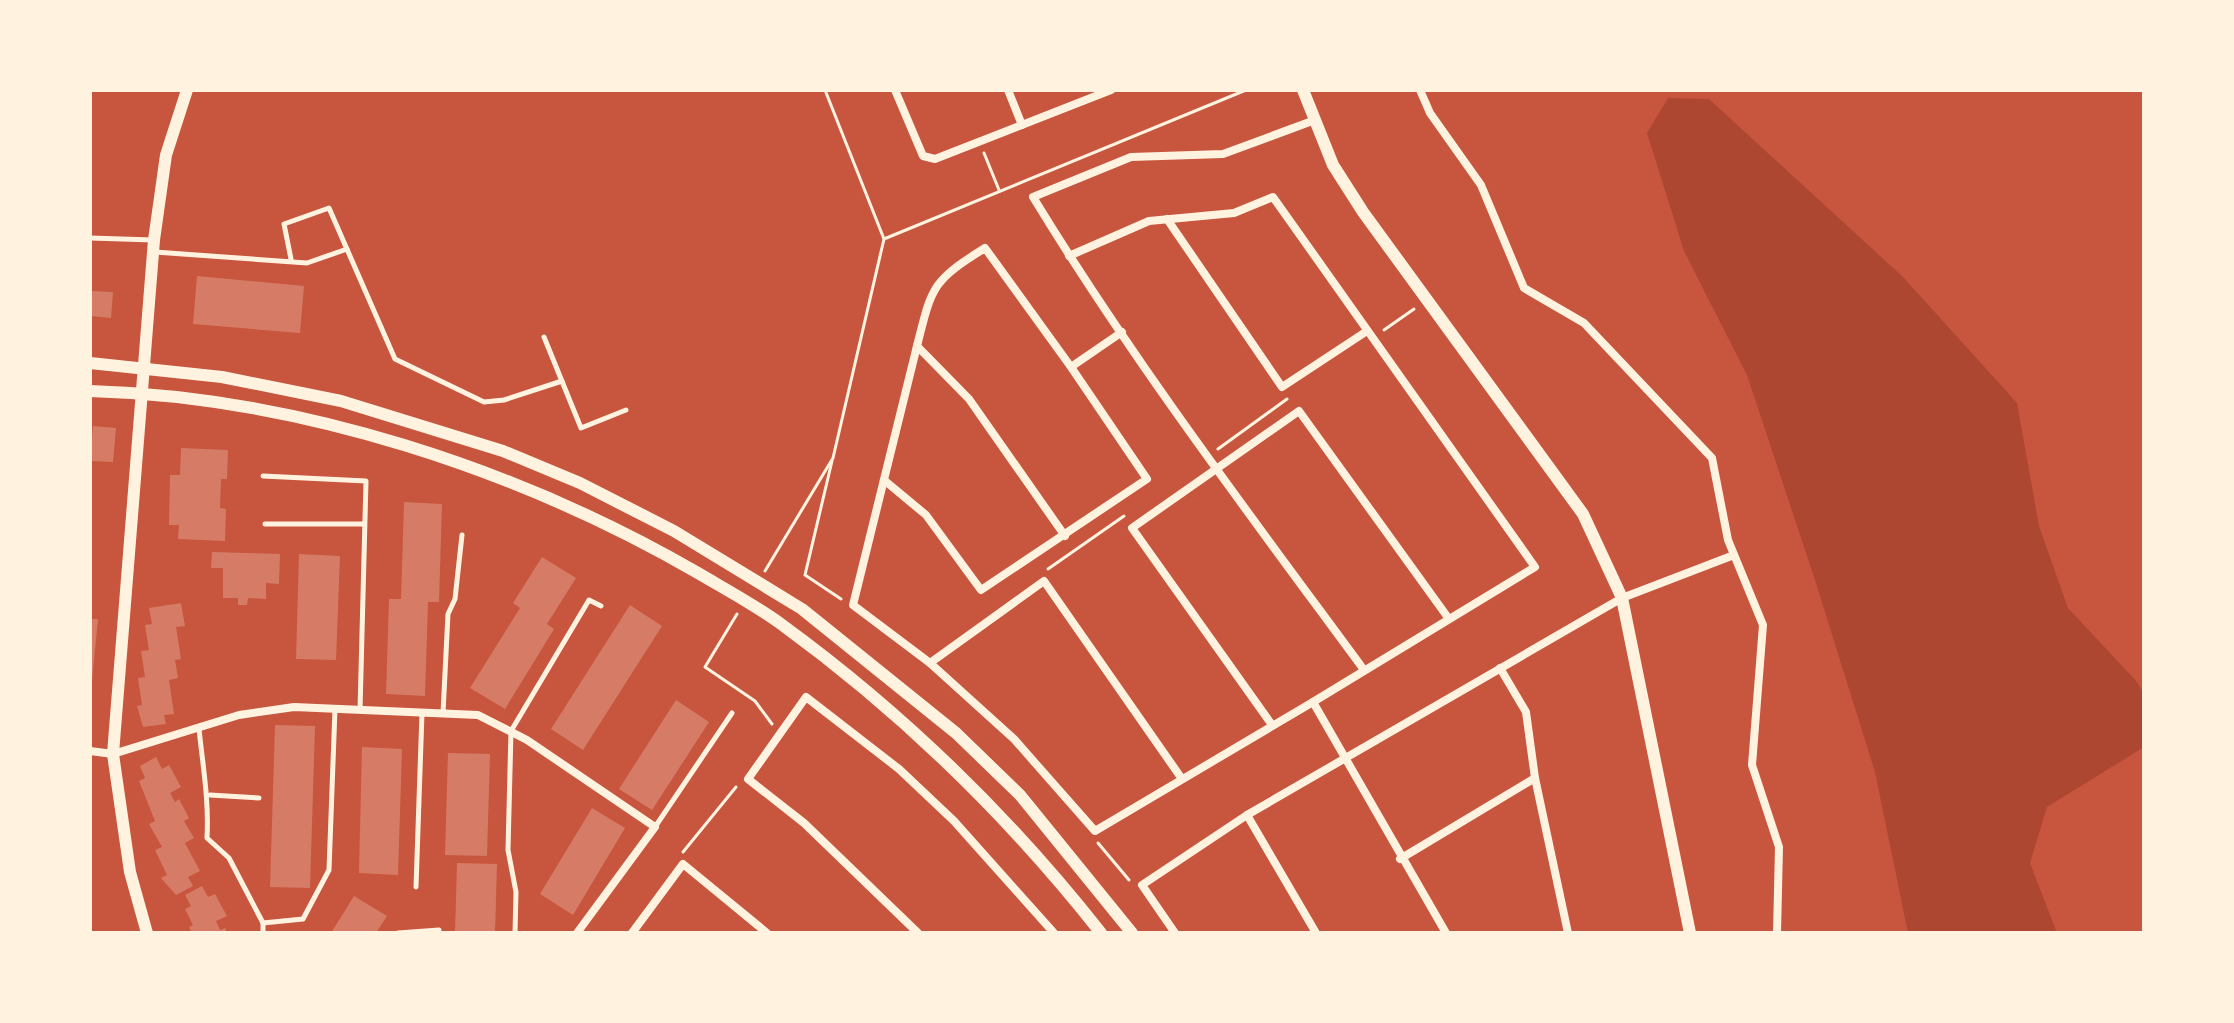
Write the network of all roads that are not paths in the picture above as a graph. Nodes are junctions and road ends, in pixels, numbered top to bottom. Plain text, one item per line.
1 (187, 90) edge
2 (895, 90) edge
3 (1008, 90) edge
4 (1111, 90) edge
5 (1303, 90) edge
6 (1420, 90) edge
7 (1315, 120) junction
8 (1022, 125) junction
9 (1167, 219) junction
10 (90, 238) edge
11 (153, 246) junction
12 (347, 249) junction
13 (1069, 256) junction
14 (291, 259) junction
15 (1122, 332) junction
16 (1369, 334) junction
17 (544, 337) dead end
18 (917, 346) junction
19 (90, 363) edge
20 (143, 367) junction
21 (1071, 367) junction
22 (562, 381) junction
23 (90, 391) edge
24 (140, 394) junction
25 (626, 410) dead end
26 (1217, 470) junction
27 (263, 476) dead end
28 (884, 480) junction
29 (265, 524) dead end
30 (364, 524) junction
31 (462, 535) dead end
32 (1065, 536) junction
33 (1734, 555) junction
34 (1622, 598) junction
35 (601, 606) dead end
36 (1449, 619) junction
37 (930, 663) junction
38 (1500, 668) junction
39 (1364, 670) junction
40 (1313, 702) junction
41 (335, 709) junction
42 (360, 710) junction
43 (422, 712) junction
44 (443, 713) junction
45 (732, 713) dead end
46 (1272, 725) junction
47 (199, 729) junction
48 (511, 731) junction
49 (90, 751) edge
50 (113, 754) junction
51 (1344, 759) junction
52 (1535, 778) junction
53 (1182, 779) junction
54 (210, 795) junction
55 (259, 798) dead end
56 (1247, 815) junction
57 (655, 827) junction
58 (1400, 859) junction
59 (416, 887) dead end
60 (263, 923) junction
61 (439, 930) dead end
62 (147, 933) edge
63 (263, 933) edge
64 (398, 933) edge
65 (515, 933) edge
66 (577, 933) edge
67 (632, 933) edge
68 (767, 933) edge
69 (918, 933) edge
70 (1054, 933) edge
71 (1101, 933) edge
72 (1132, 933) edge
73 (1175, 933) edge
74 (1316, 933) edge
75 (1446, 933) edge
76 (1568, 933) edge
77 (1690, 933) edge
78 (1777, 933) edge

1 - 11 street
2 - 8 street
3 - 8 street
4 - 8 street
5 - 7 street
6 - 33 street
7 - 13 street
7 - 34 street
9 - 13 street
9 - 16 street
9 - 16 street
10 - 11 lane
11 - 14 lane
11 - 20 street
12 - 14 lane
12 - 14 lane
12 - 22 lane
13 - 15 street
15 - 21 street
15 - 26 street
16 - 36 street
17 - 22 lane
18 - 21 street
18 - 28 street
18 - 32 street
19 - 20 street
20 - 24 street
20 - 72 street
21 - 32 street
22 - 25 lane
23 - 24 street
24 - 50 street
24 - 71 street
26 - 36 street
26 - 39 street
26 - 46 street
27 - 30 lane
28 - 32 street
28 - 37 street
29 - 30 lane
30 - 42 lane
31 - 44 lane
33 - 34 street
33 - 78 street
34 - 38 street
34 - 77 street
35 - 48 lane
36 - 39 street
37 - 53 street
37 - 53 street
38 - 51 street
38 - 52 street
39 - 40 street
40 - 46 street
40 - 51 street
41 - 42 street
41 - 47 street
41 - 60 lane
42 - 43 street
43 - 44 street
43 - 59 lane
44 - 48 street
45 - 57 lane
46 - 53 street
47 - 50 street
47 - 54 lane
48 - 57 street
48 - 65 lane
49 - 50 street
50 - 62 street
51 - 56 street
51 - 58 street
52 - 58 street
52 - 76 street
54 - 55 lane
54 - 60 lane
56 - 73 street
56 - 74 street
57 - 66 street
58 - 75 street
60 - 63 lane
61 - 64 lane
67 - 68 street
69 - 70 street

